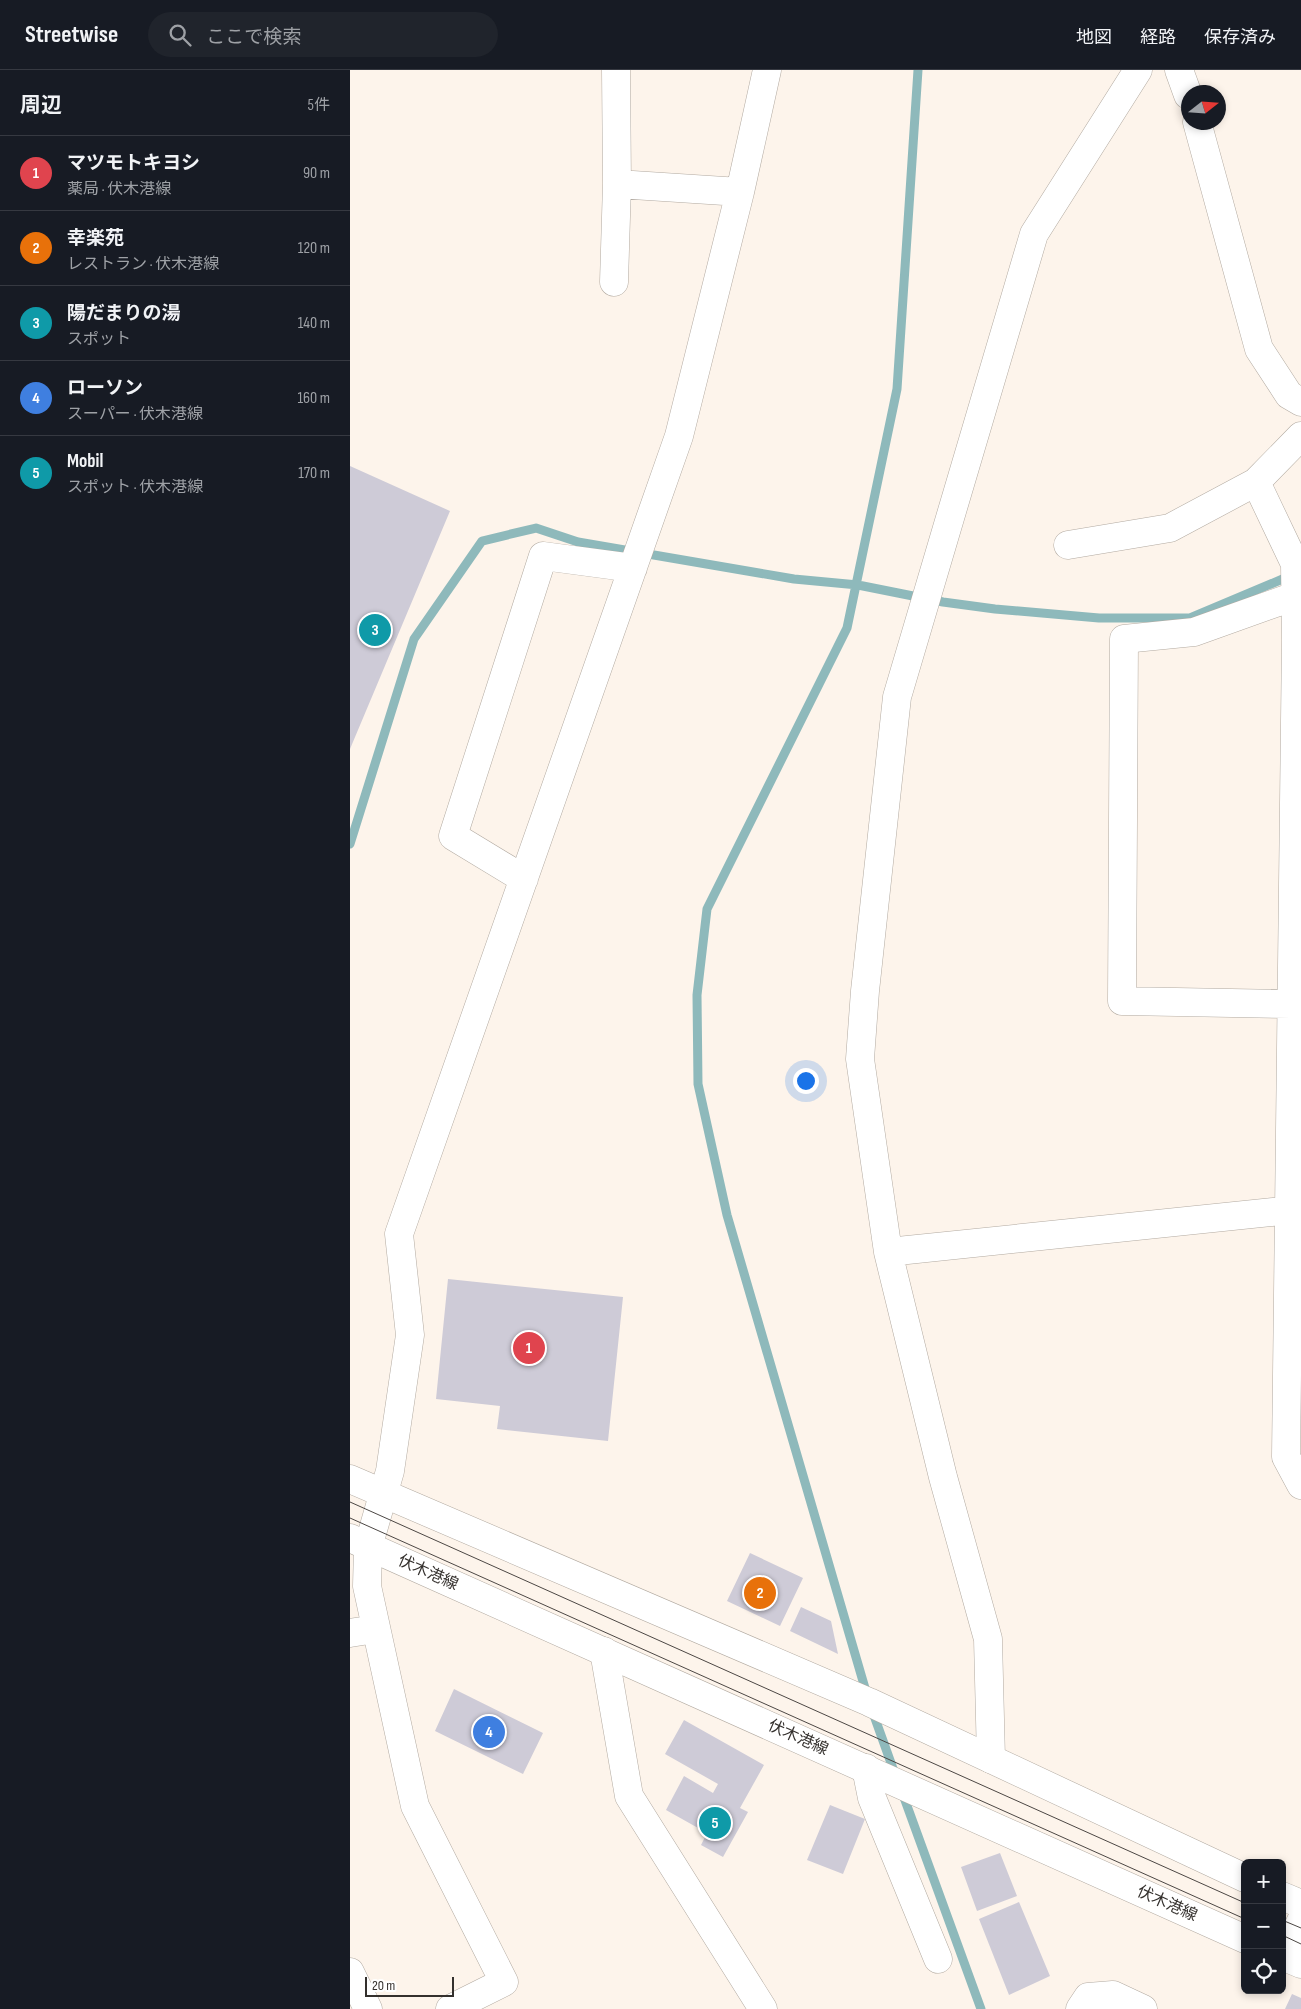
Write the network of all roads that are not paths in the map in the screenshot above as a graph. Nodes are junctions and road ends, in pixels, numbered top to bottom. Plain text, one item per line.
1 (616, 70) edge
2 (767, 70) edge
3 (1138, 70) edge
4 (1179, 70) edge
5 (1184, 85) edge
6 (1199, 130) edge
7 (617, 184) junction
8 (740, 192) junction
9 (614, 282) dead end
10 (1301, 402) edge
11 (1301, 436) edge
12 (1256, 482) junction
13 (1068, 545) dead end
14 (633, 568) junction
15 (1295, 596) junction
16 (1299, 640) edge
17 (524, 880) junction
18 (1291, 1004) junction
19 (1295, 1209) edge
20 (888, 1252) junction
21 (350, 1479) edge
22 (1301, 1485) edge
23 (382, 1494) junction
24 (359, 1542) edge
25 (363, 1631) edge
26 (604, 1651) junction
27 (991, 1759) junction
28 (866, 1768) junction
29 (1241, 1876) edge
30 (1286, 1898) edge
31 (1301, 1904) edge
32 (1301, 1921) edge
33 (1241, 1937) edge
34 (938, 1959) dead end
35 (1289, 1959) edge
36 (350, 1972) edge
37 (368, 2009) edge
38 (450, 2009) edge
39 (763, 2009) edge
40 (1080, 2009) edge
41 (1143, 2009) edge

1 - 7 street
2 - 8 street
3 - 20 street
4 - 5 street
6 - 10 street
7 - 8 street
7 - 9 street
8 - 14 street
11 - 12 street
12 - 13 street
12 - 15 street
14 - 17 street
14 - 17 street
15 - 16 street
15 - 18 street
16 - 18 street
17 - 23 street
18 - 19 street
19 - 20 street
19 - 22 street
20 - 27 street
21 - 23 street
23 - 24 street
23 - 27 street
24 - 25 street
24 - 26 street, 伏木港線
25 - 38 street
26 - 28 street, 伏木港線
26 - 39 street
27 - 29 street
28 - 33 street, 伏木港線
28 - 34 street
30 - 31 street
32 - 35 street
36 - 37 street
40 - 41 street

